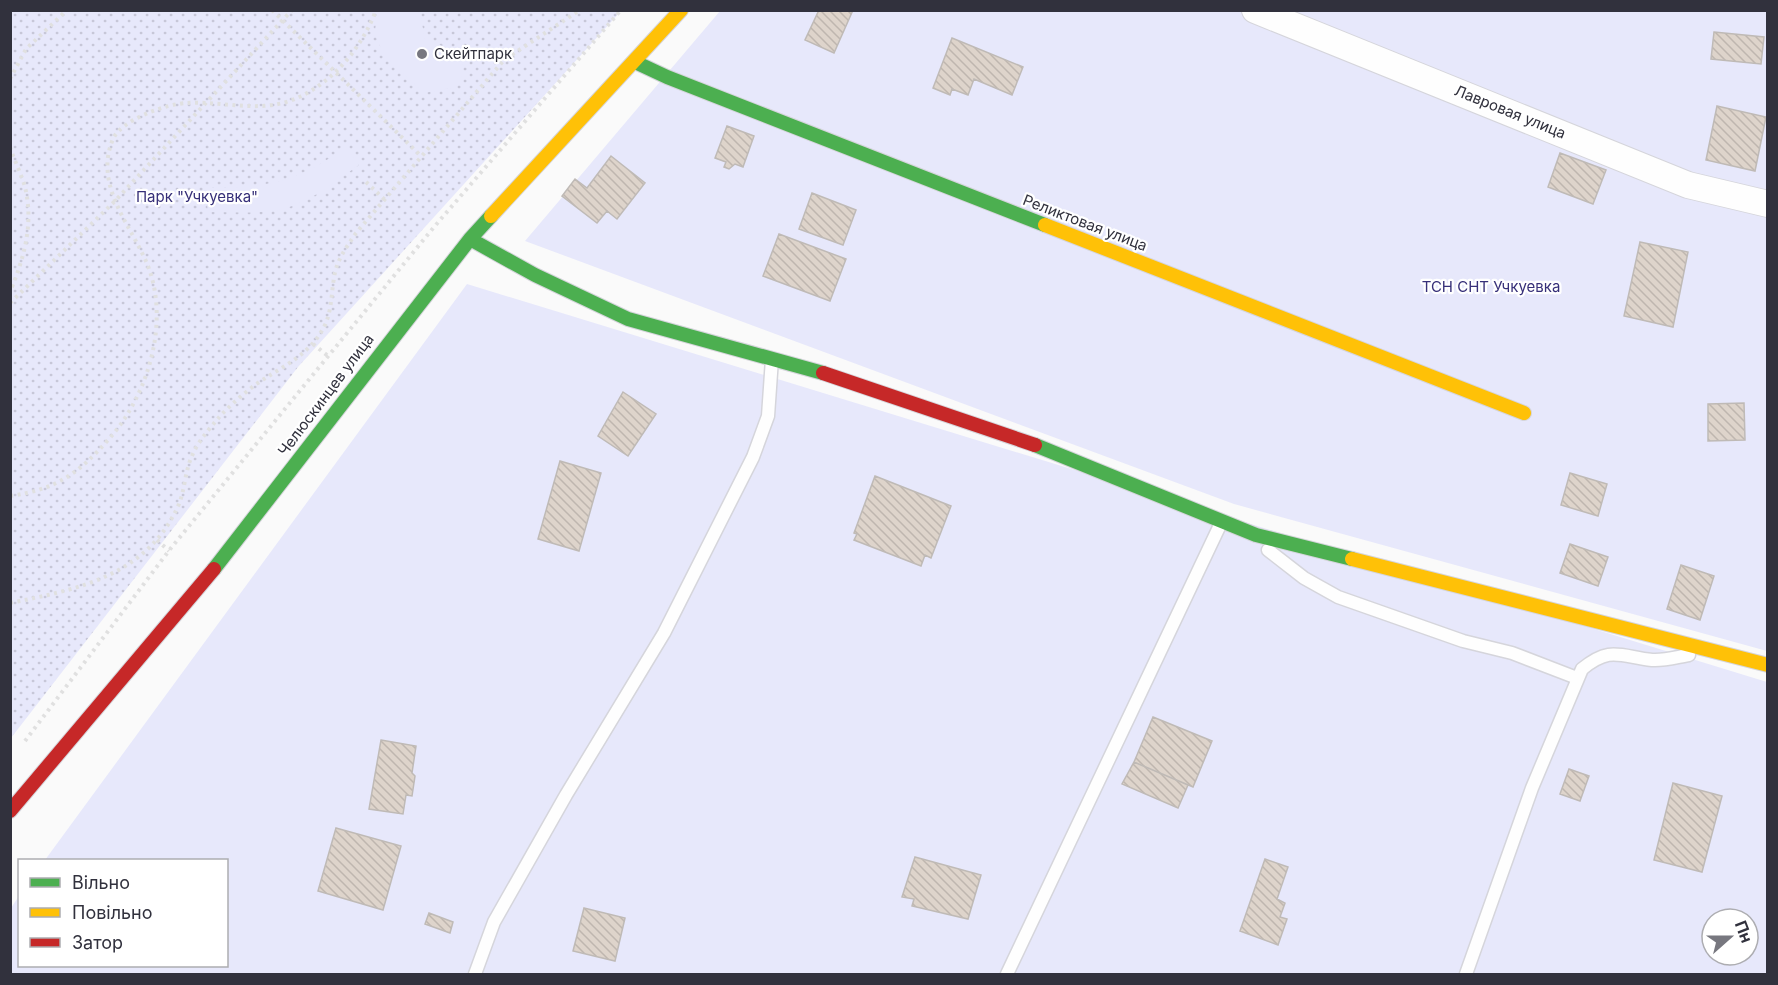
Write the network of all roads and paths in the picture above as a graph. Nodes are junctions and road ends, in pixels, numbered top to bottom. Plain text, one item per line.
1 (68, 10) edge
2 (272, 10) edge
3 (292, 10) edge
4 (375, 10) edge
5 (580, 10) edge
6 (621, 10) edge
7 (681, 10) edge
8 (1255, 10) edge
9 (283, 21) junction
10 (636, 62) junction
11 (337, 72) junction
12 (10, 79) edge
13 (205, 103) junction
14 (10, 147) edge
15 (422, 157) junction
16 (366, 182) dead end
17 (385, 200) junction
18 (115, 201) junction
19 (1767, 204) edge
20 (470, 239) junction
21 (10, 292) edge
22 (10, 303) edge
23 (313, 344) junction
24 (328, 356) junction
25 (772, 359) junction
26 (1524, 412) dead end
27 (10, 496) edge
28 (1222, 520) junction
29 (157, 540) junction
30 (1211, 543) junction
31 (169, 551) junction
32 (10, 603) edge
33 (1714, 651) junction
34 (1767, 665) edge
35 (1577, 678) junction
36 (25, 742) dead end
37 (10, 811) edge
38 (476, 975) edge
39 (1007, 975) edge
40 (1466, 975) edge

1 - 12 path
2 - 9 path
3 - 9 path
4 - 11 path
5 - 15 path
6 - 24 path
7 - 10 street, Челюскинцев улица
8 - 19 street, Лавровая улица
9 - 11 path
9 - 13 path
10 - 20 street, Челюскинцев улица
10 - 26 street, Реликтовая улица
11 - 13 path
11 - 15 path
13 - 18 path
13 - 18 path
14 - 21 path
15 - 17 path
16 - 17 path
17 - 23 path
18 - 22 path
18 - 27 path
20 - 25 street
20 - 37 street, Челюскинцев улица
23 - 24 path
23 - 29 path
24 - 31 path
25 - 28 street
25 - 38 lane
28 - 30 lane
28 - 33 street
29 - 31 path
29 - 32 path
30 - 35 lane
30 - 39 lane
31 - 36 path
33 - 34 street
33 - 35 lane
35 - 40 lane

